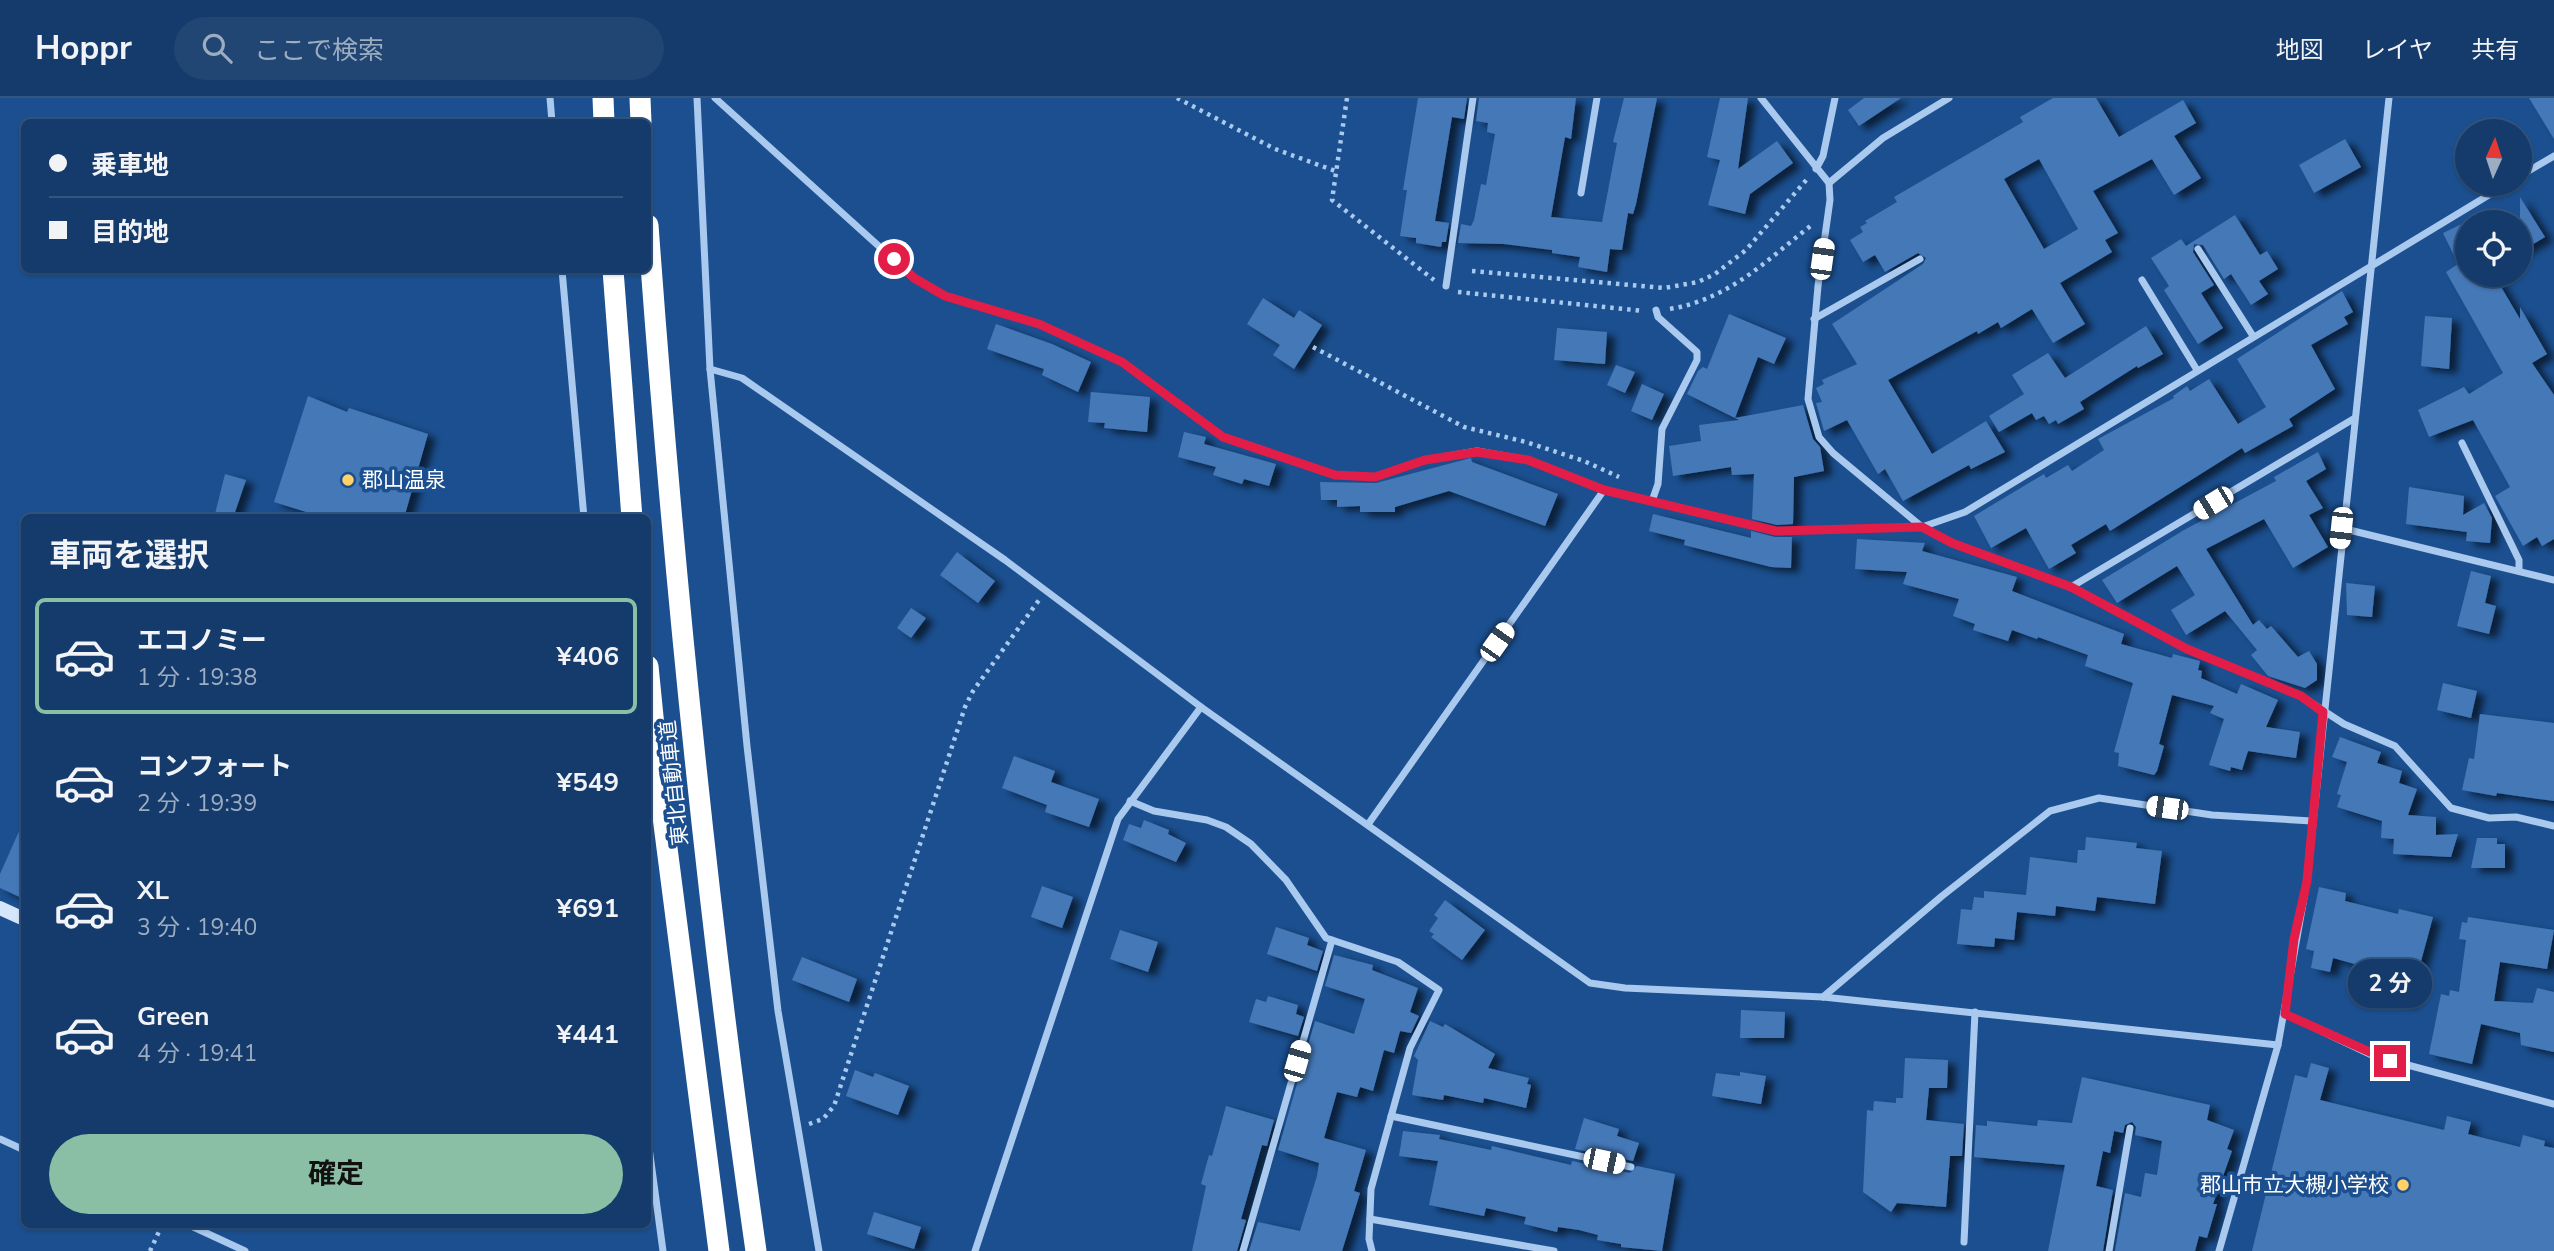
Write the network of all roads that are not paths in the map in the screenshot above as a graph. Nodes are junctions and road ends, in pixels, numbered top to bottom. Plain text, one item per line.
1 (550, 98) edge
2 (603, 98) edge
3 (640, 98) edge
4 (698, 98) edge
5 (715, 98) edge
6 (1473, 98) edge
7 (1597, 98) edge
8 (1761, 98) edge
9 (1835, 98) edge
10 (1949, 98) edge
11 (2389, 98) edge
12 (552, 119) edge
13 (604, 119) edge
14 (641, 119) edge
15 (2554, 156) edge
16 (1816, 169) junction
17 (2532, 169) edge
18 (1829, 183) junction
19 (1581, 193) dead end
20 (2487, 196) edge
21 (2198, 249) dead end
22 (1920, 259) dead end
23 (2374, 263) junction
24 (651, 266) edge
25 (562, 273) edge
26 (613, 273) edge
27 (2141, 279) dead end
28 (1446, 286) road end
29 (1656, 310) road end
30 (1814, 319) junction
31 (2253, 337) junction
32 (710, 369) junction
33 (2197, 370) junction
34 (2355, 418) junction
35 (2462, 443) dead end
36 (1604, 490) junction
37 (1652, 501) junction
38 (583, 514) edge
39 (632, 514) edge
40 (1922, 527) junction
41 (2341, 528) junction
42 (2519, 571) junction
43 (2554, 580) edge
44 (2071, 587) junction
45 (651, 695) edge
46 (1201, 706) junction
47 (2323, 712) junction
48 (1130, 801) junction
49 (2312, 821) junction
50 (1369, 824) junction
51 (2554, 826) edge
52 (0, 908) edge
53 (21, 918) edge
54 (1332, 940) junction
55 (1823, 997) junction
56 (1975, 1012) junction
57 (2285, 1014) junction
58 (2278, 1045) junction
59 (2554, 1104) edge
60 (1391, 1116) junction
61 (2130, 1128) dead end
62 (0, 1139) edge
63 (21, 1149) edge
64 (651, 1162) edge
65 (1631, 1167) dead end
66 (1370, 1219) junction
67 (195, 1228) edge
68 (1964, 1242) dead end
69 (245, 1251) edge
70 (663, 1251) edge
71 (719, 1251) edge
72 (756, 1251) edge
73 (819, 1251) edge
74 (975, 1251) edge
75 (1243, 1251) edge
76 (1372, 1251) edge
77 (1554, 1251) edge
78 (2109, 1251) edge
79 (2218, 1251) edge

1 - 12 street
2 - 13 highway
3 - 14 highway
4 - 32 street
5 - 36 street
6 - 28 street
7 - 19 street
8 - 16 street
9 - 16 street
10 - 18 street
11 - 23 street
15 - 17 street
16 - 18 street
18 - 30 street
20 - 23 street
21 - 31 street
22 - 30 street
23 - 31 street
23 - 34 street
24 - 72 highway, 東北自動車道
25 - 38 street
26 - 39 highway
27 - 33 street
29 - 37 street
30 - 40 street
31 - 33 street
32 - 46 street
32 - 73 street
33 - 40 street
34 - 41 street
34 - 44 street
35 - 42 street
36 - 37 street
36 - 50 street
37 - 40 street
40 - 44 street
41 - 42 street
41 - 47 street
42 - 43 street
44 - 47 street
45 - 71 highway, 東北自動車道
46 - 48 street
46 - 50 street
47 - 49 street
47 - 51 street
48 - 54 street
48 - 74 street
49 - 55 street
49 - 57 street
50 - 55 street
52 - 53 street
54 - 60 street
54 - 75 street
55 - 56 street
56 - 58 street
56 - 68 street
57 - 58 street
57 - 59 street
58 - 79 street
60 - 65 street
60 - 66 street
61 - 78 street
62 - 63 street
64 - 70 street
66 - 76 street
66 - 77 street
67 - 69 street

